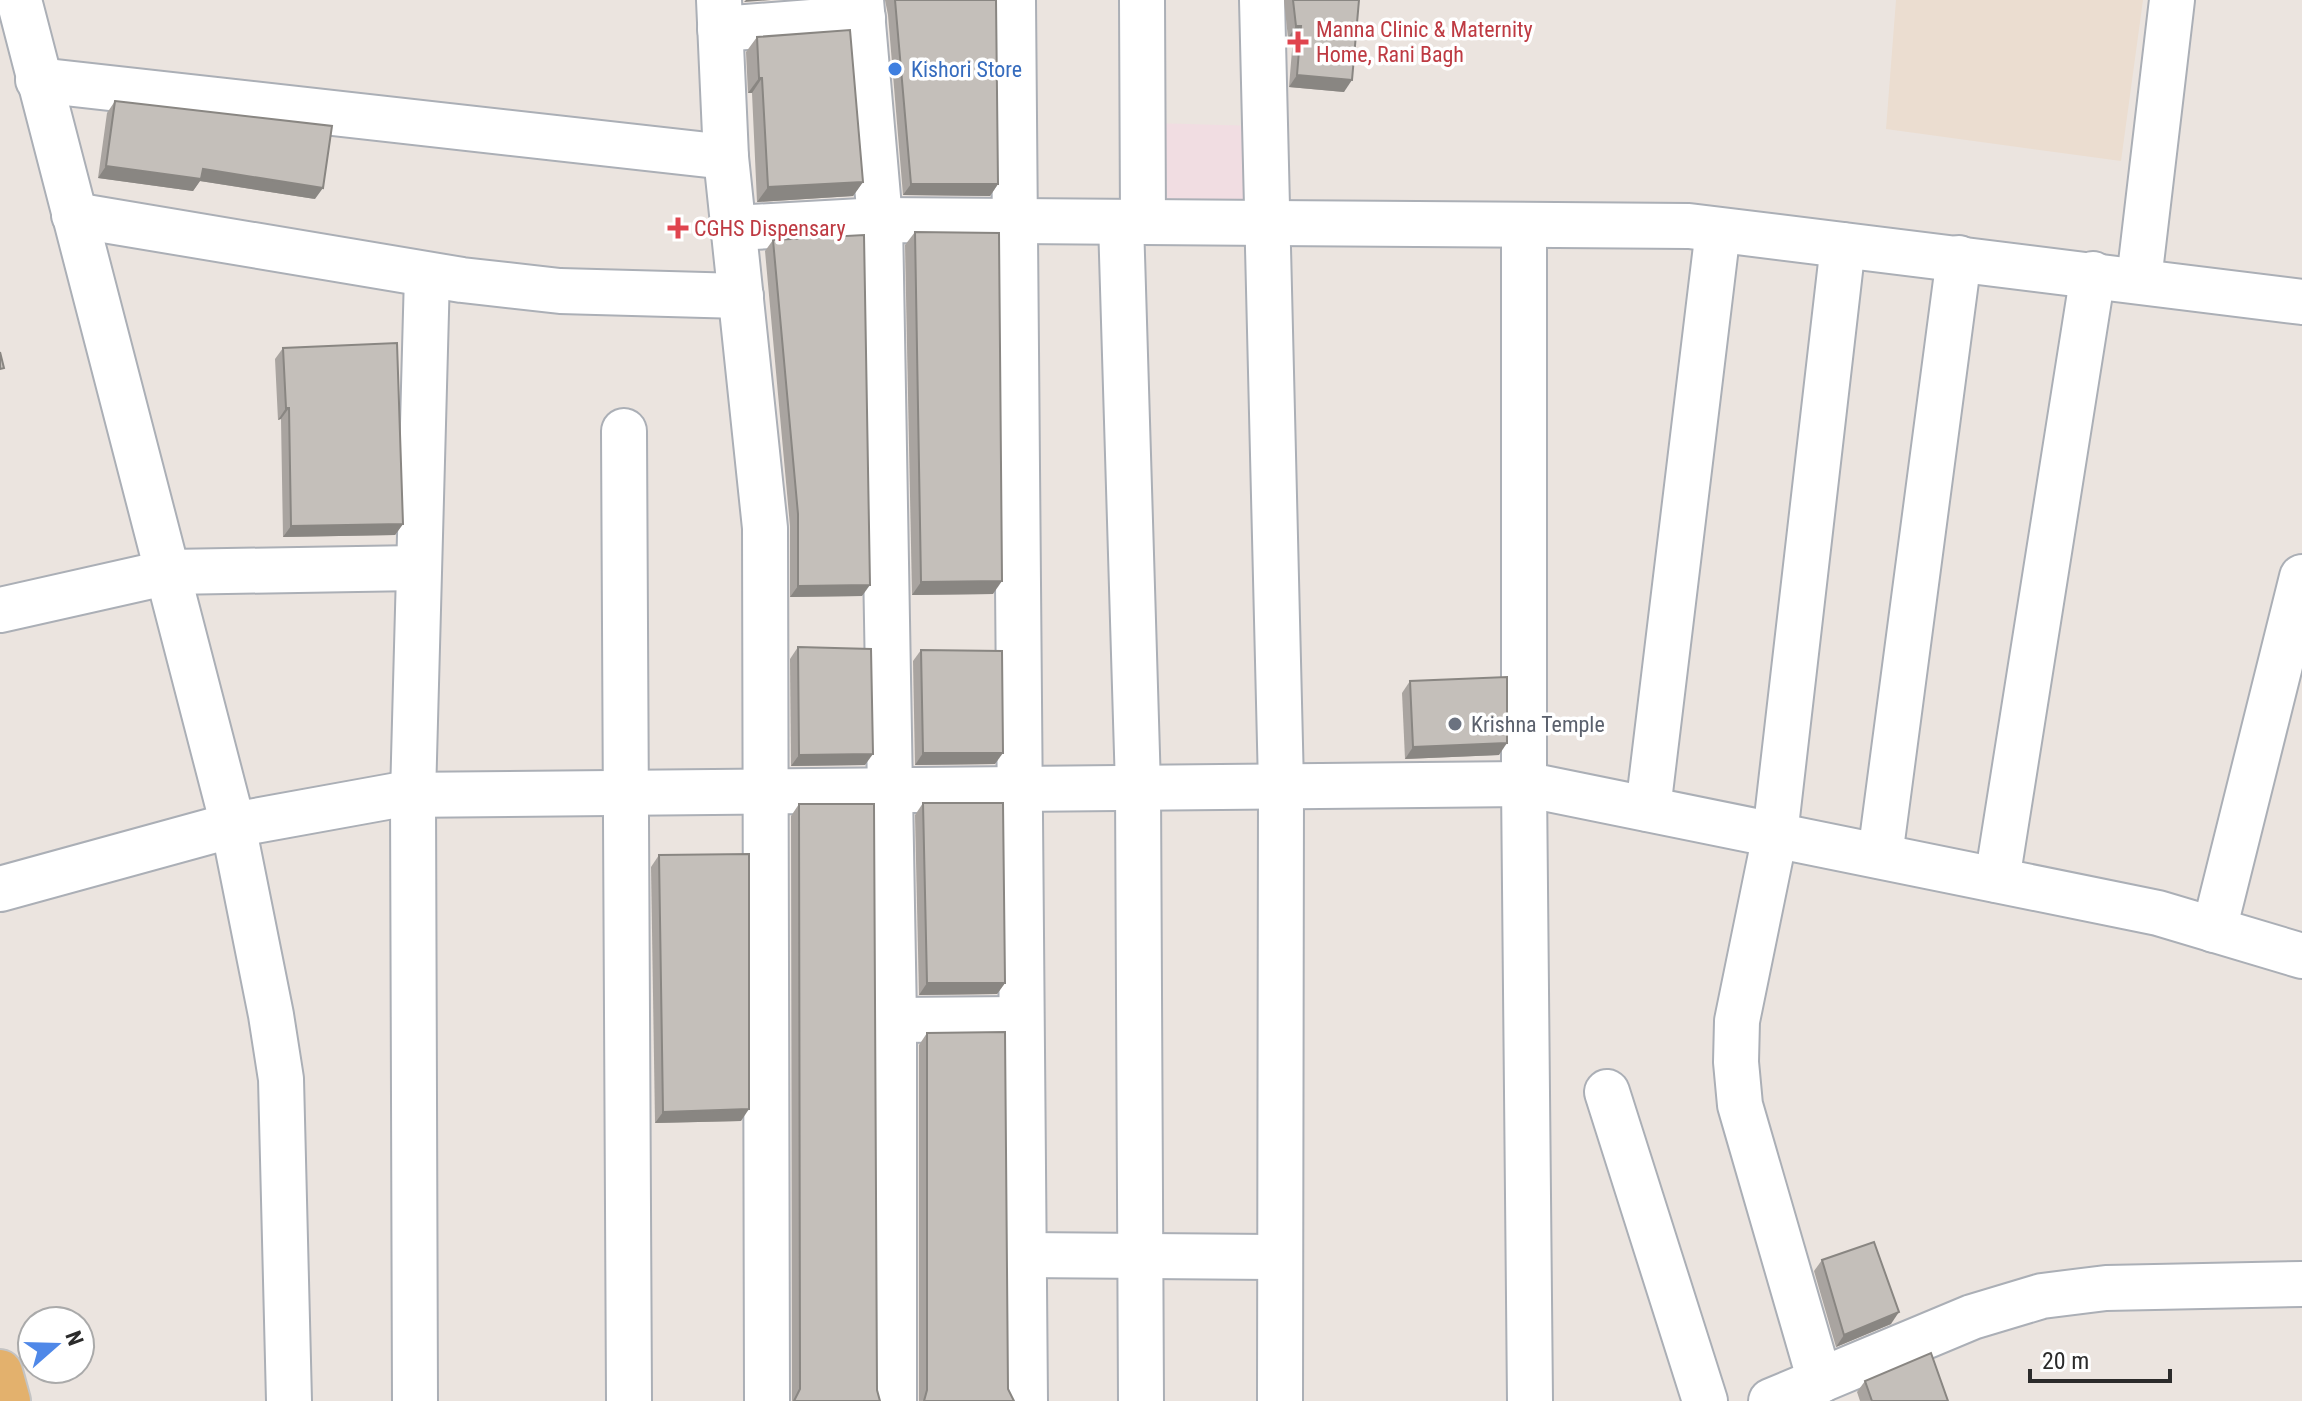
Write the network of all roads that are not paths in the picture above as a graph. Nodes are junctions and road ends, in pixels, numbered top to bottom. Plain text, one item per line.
1 (19, 0) edge
2 (1013, 0) edge
3 (1142, 0) edge
4 (1262, 0) edge
5 (2172, 0) edge
6 (862, 9) edge
7 (720, 14) edge
8 (38, 80) junction
9 (726, 157) junction
10 (74, 215) junction
11 (880, 220) junction
12 (1014, 222) junction
13 (1132, 222) junction
14 (1267, 223) junction
15 (1524, 225) junction
16 (734, 228) junction
17 (1718, 230) junction
18 (1843, 245) junction
19 (1959, 258) junction
20 (2093, 274) junction
21 (427, 275) junction
22 (2139, 280) junction
23 (741, 296) junction
24 (2302, 302) edge
25 (624, 431) dead end
26 (417, 568) junction
27 (169, 572) junction
28 (2302, 577) edge
29 (0, 610) edge
30 (1524, 784) junction
31 (1281, 785) junction
32 (1138, 787) junction
33 (1022, 790) junction
34 (766, 792) junction
35 (890, 792) junction
36 (626, 793) junction
37 (413, 796) junction
38 (1648, 809) junction
39 (233, 825) junction
40 (1775, 835) junction
41 (1880, 856) junction
42 (1997, 880) junction
43 (0, 889) edge
44 (2214, 930) junction
45 (2302, 956) edge
46 (1021, 1019) junction
47 (894, 1020) junction
48 (1607, 1092) dead end
49 (1023, 1255) junction
50 (1140, 1256) junction
51 (1280, 1257) junction
52 (2302, 1284) edge
53 (0, 1372) edge
54 (1820, 1381) junction
55 (8, 1401) edge
56 (289, 1401) edge
57 (415, 1401) edge
58 (629, 1401) edge
59 (767, 1401) edge
60 (894, 1401) edge
61 (1025, 1401) edge
62 (1141, 1401) edge
63 (1280, 1401) edge
64 (1530, 1401) edge
65 (1705, 1401) edge
66 (1771, 1401) edge

1 - 8 street
2 - 12 street
3 - 13 street
4 - 14 street
5 - 22 street
6 - 7 street
6 - 11 street
7 - 9 street
8 - 9 street
8 - 10 street
9 - 16 street
10 - 21 street
10 - 27 street
11 - 12 street
11 - 16 street
11 - 35 street
12 - 13 street
12 - 33 street
13 - 14 street
13 - 32 street
14 - 15 street
14 - 31 street
15 - 17 street
15 - 30 street
16 - 23 street
17 - 18 street
17 - 38 street
18 - 19 street
18 - 40 street
19 - 20 street
19 - 41 street
20 - 22 street
20 - 42 street
21 - 23 street
21 - 26 street
22 - 24 street
23 - 34 street
25 - 36 street
26 - 27 street
26 - 37 street
27 - 29 street
27 - 39 street
28 - 44 street
30 - 31 street
30 - 38 street
30 - 64 street
31 - 32 street
31 - 51 street
32 - 33 street
32 - 50 street
33 - 35 street
33 - 46 street
34 - 35 street
34 - 36 street
34 - 59 street
35 - 47 street
36 - 37 street
36 - 58 street
37 - 39 street
37 - 57 street
38 - 40 street
39 - 43 street
39 - 56 street
40 - 41 street
40 - 54 street
41 - 42 street
42 - 44 street
44 - 45 street
46 - 47 street
46 - 49 street
47 - 60 street
48 - 65 street
49 - 50 street
49 - 61 street
50 - 51 street
50 - 62 street
51 - 63 street
52 - 54 street
53 - 55 main road
54 - 66 street

